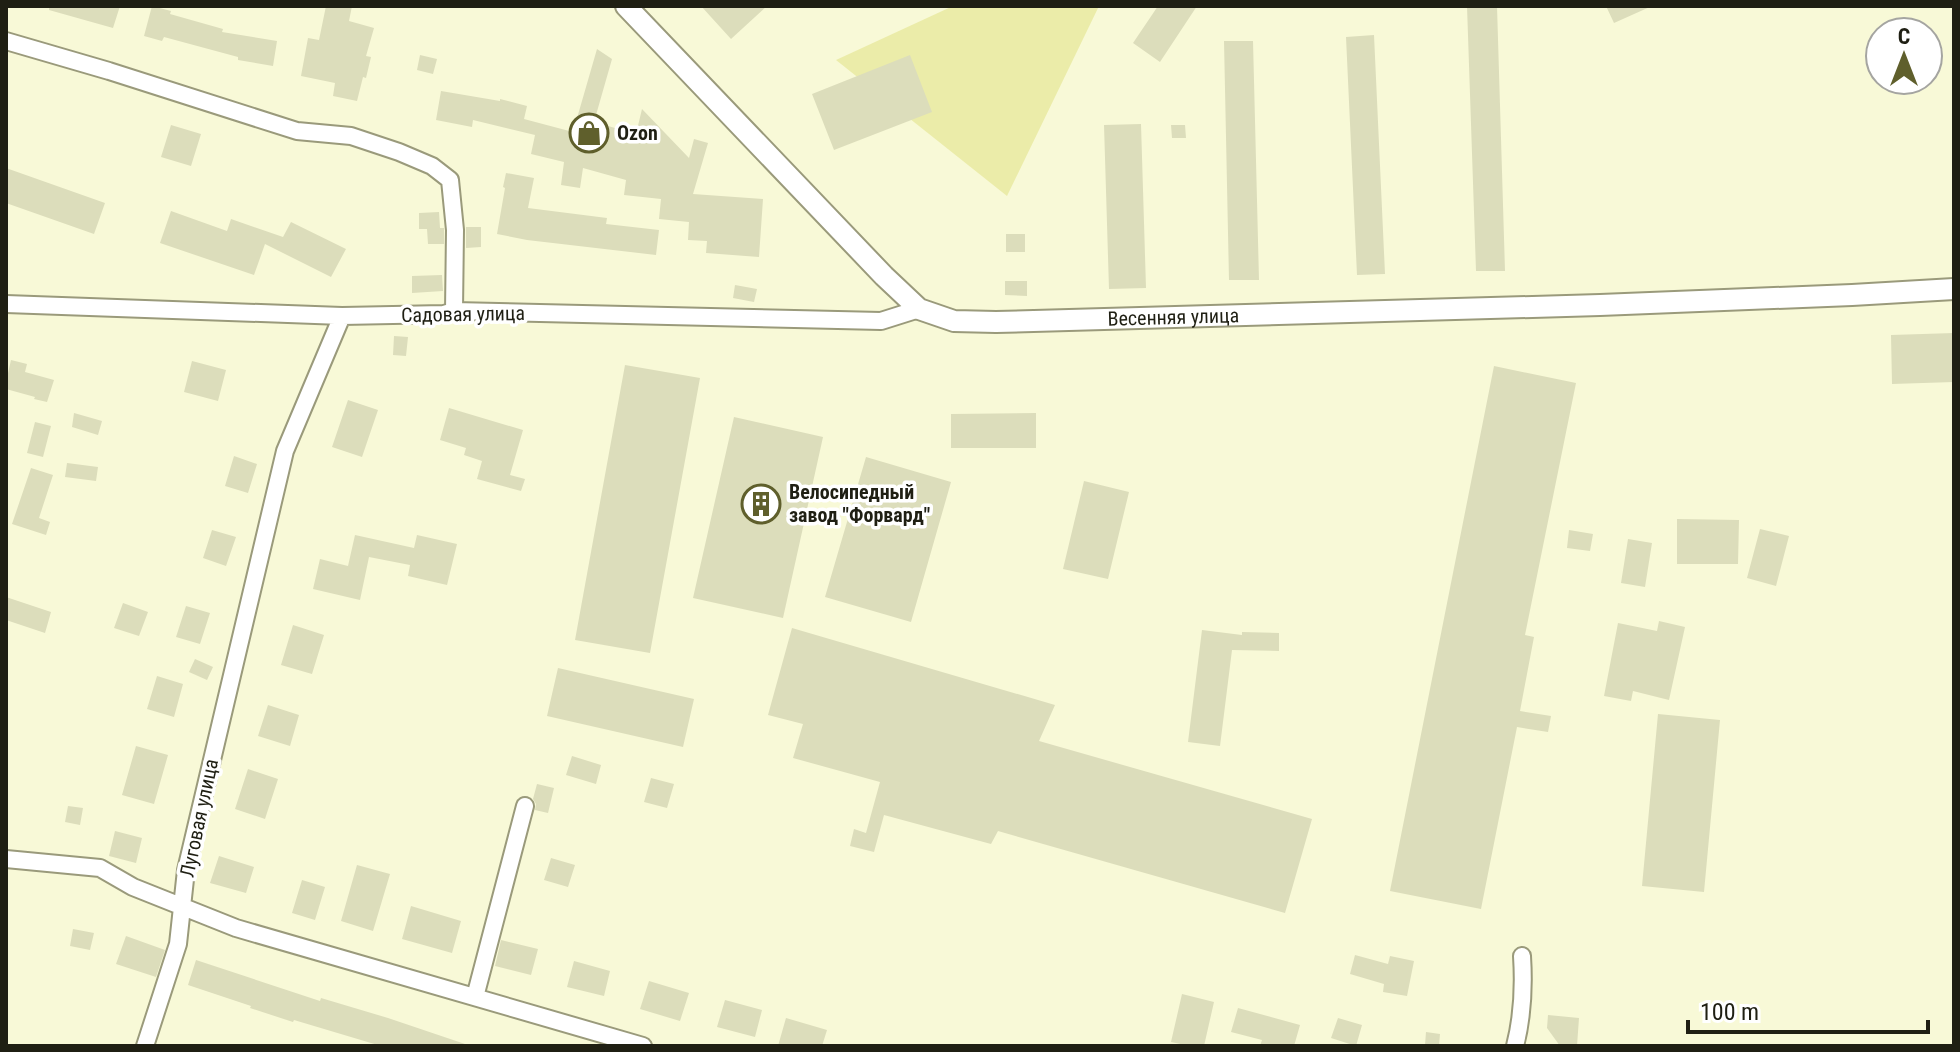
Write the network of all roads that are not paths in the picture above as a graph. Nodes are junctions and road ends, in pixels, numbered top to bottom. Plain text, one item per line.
1 (626, 6) edge
2 (6, 41) edge
3 (1954, 289) edge
4 (6, 304) edge
5 (919, 309) junction
6 (454, 311) junction
7 (342, 316) junction
8 (525, 806) dead end
9 (6, 859) edge
10 (182, 907) junction
11 (1522, 956) dead end
12 (475, 997) junction
13 (145, 1046) edge
14 (643, 1046) edge
15 (1515, 1046) edge

1 - 5 street, Весенняя улица
2 - 6 street
3 - 5 street, Весенняя улица
4 - 7 street, Садовая улица
5 - 6 street, Садовая улица
6 - 7 street, Садовая улица
7 - 10 street, Луговая улица
8 - 12 street
9 - 10 street
10 - 12 street
10 - 13 street, Луговая улица
11 - 15 street
12 - 14 street

